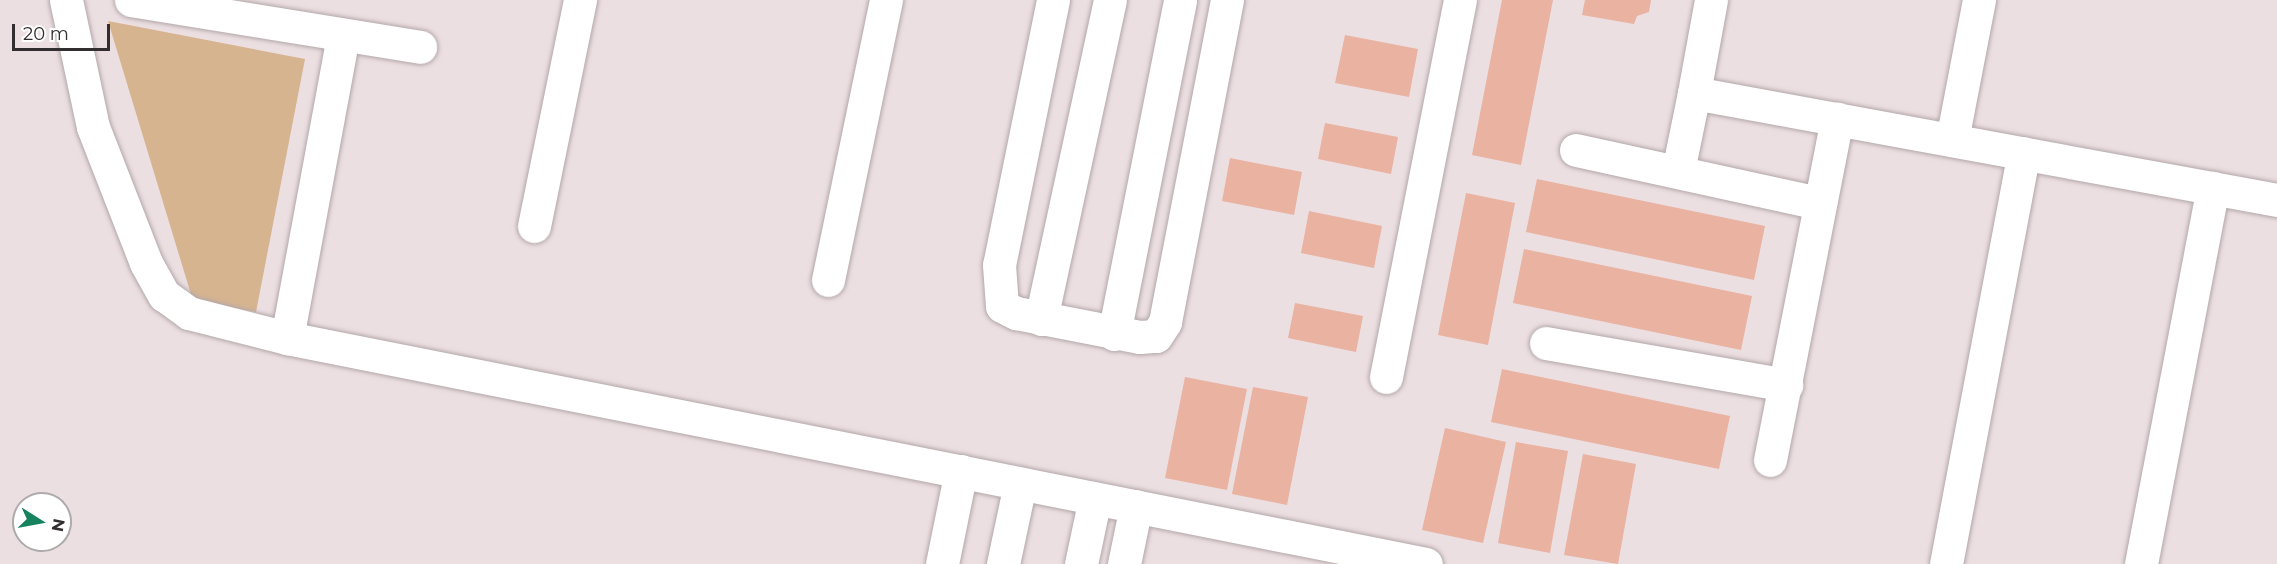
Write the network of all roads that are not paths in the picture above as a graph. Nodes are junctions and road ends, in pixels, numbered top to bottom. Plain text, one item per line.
1 (66, 0) edge
2 (131, 0) edge
3 (580, 0) edge
4 (886, 0) edge
5 (1053, 0) edge
6 (1110, 0) edge
7 (1180, 0) edge
8 (1227, 0) edge
9 (1461, 0) edge
10 (1711, 0) edge
11 (1979, 0) edge
12 (343, 35) junction
13 (420, 47) dead end
14 (1694, 93) junction
15 (1837, 119) junction
16 (1952, 140) junction
17 (1576, 150) dead end
18 (2024, 153) junction
19 (1678, 171) junction
20 (2213, 188) junction
21 (2277, 200) edge
22 (1820, 203) junction
23 (534, 226) dead end
24 (828, 280) dead end
25 (1041, 319) junction
26 (1114, 334) junction
27 (286, 338) junction
28 (1546, 343) dead end
29 (1386, 377) dead end
30 (1786, 385) junction
31 (1770, 460) dead end
32 (961, 471) junction
33 (1020, 483) junction
34 (1095, 498) junction
35 (1136, 506) junction
36 (1405, 562) edge
37 (942, 564) edge
38 (1003, 564) edge
39 (1081, 564) edge
40 (1124, 564) edge
41 (1946, 564) edge
42 (2141, 564) edge

1 - 27 street
2 - 12 street
3 - 23 street
4 - 24 street
5 - 25 street
6 - 25 street
7 - 26 street
8 - 26 street
9 - 29 street
10 - 14 street
11 - 16 street
12 - 13 street
12 - 27 street
14 - 15 street
14 - 19 street
15 - 16 street
15 - 22 street
16 - 18 street
17 - 19 street
18 - 20 street
18 - 41 street
19 - 22 street
20 - 21 street
20 - 42 street
22 - 30 street
25 - 26 street
27 - 32 street
28 - 30 street
30 - 31 street
32 - 33 street
32 - 37 street
33 - 34 street
33 - 38 street
34 - 35 street
34 - 39 street
35 - 36 street
35 - 40 street

